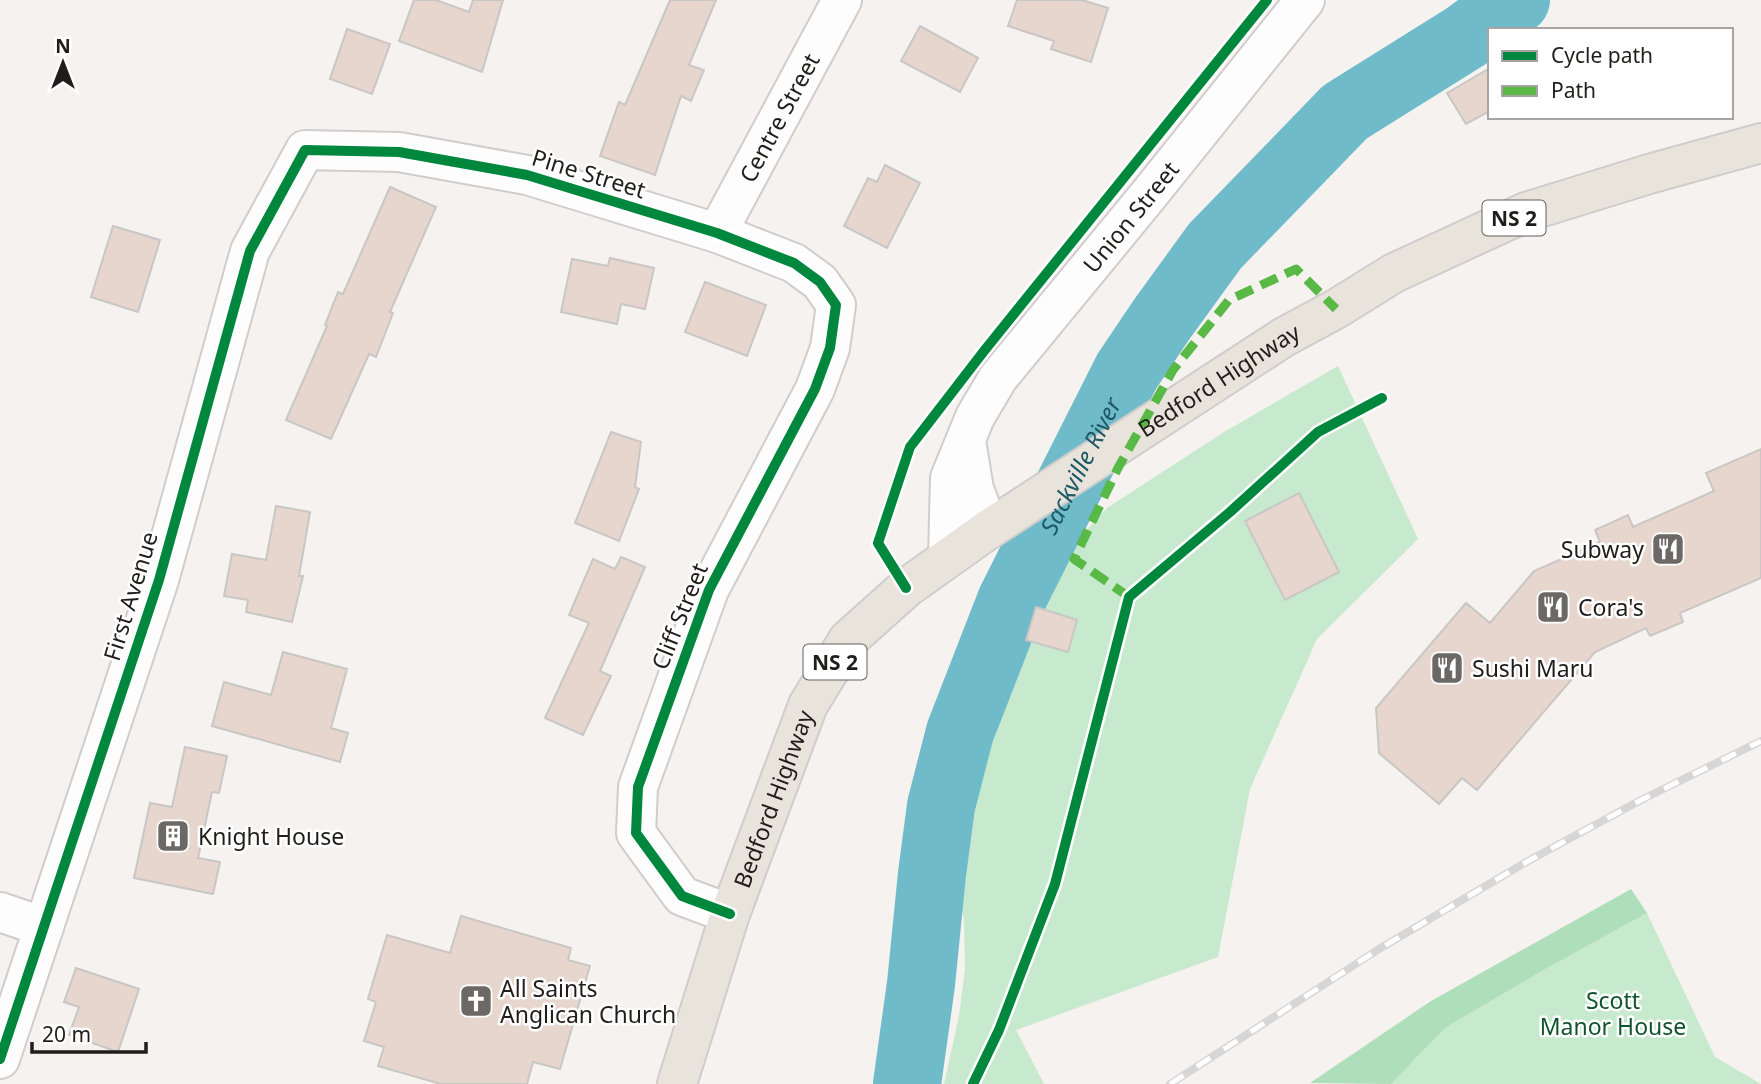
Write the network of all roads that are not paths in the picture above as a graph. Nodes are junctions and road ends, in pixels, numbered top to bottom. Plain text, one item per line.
1 (842, 0) edge
2 (1305, 0) edge
3 (1761, 143) edge
4 (305, 150) joint
5 (717, 233) junction
6 (836, 305) joint
7 (966, 439) junction
8 (989, 529) junction
9 (948, 558) junction
10 (0, 912) edge
11 (730, 914) junction
12 (44, 927) junction
13 (0, 1059) edge
14 (677, 1084) edge

1 - 5 street, Centre Street
2 - 7 street, Union Street
3 - 8 main road, Bedford Highway / NS 2
4 - 5 street, Pine Street
4 - 12 street, First Avenue
5 - 6 street, Pine Street
6 - 11 street, Cliff Street
7 - 8 street
7 - 9 street, Union Street
8 - 9 main road, Bedford Highway / NS 2
9 - 11 main road, Bedford Highway / NS 2
10 - 12 street
11 - 14 main road, Bedford Highway / NS 2
12 - 13 street, First Avenue

